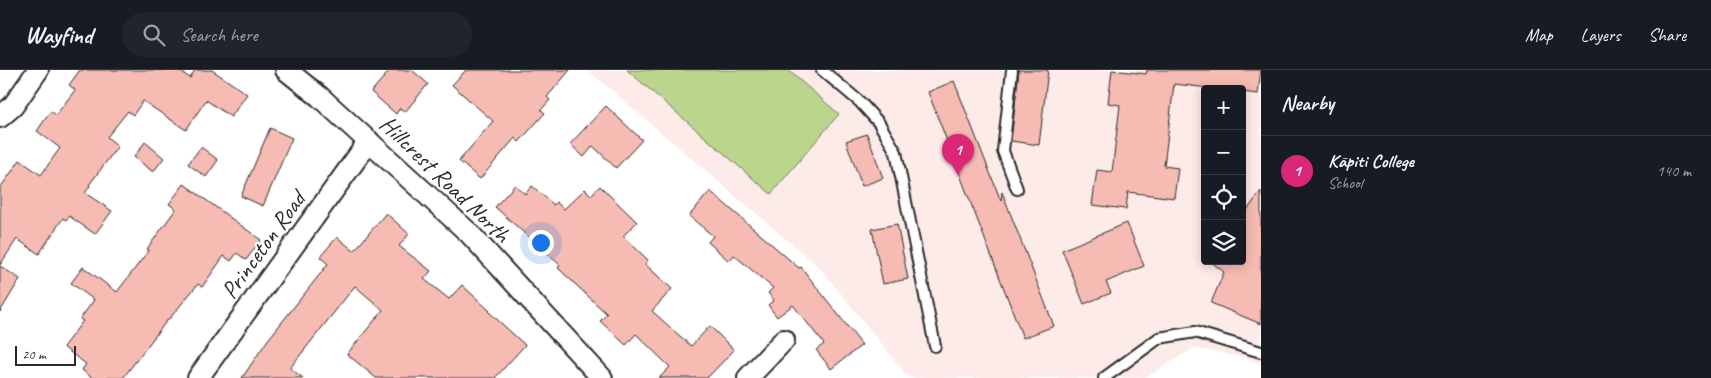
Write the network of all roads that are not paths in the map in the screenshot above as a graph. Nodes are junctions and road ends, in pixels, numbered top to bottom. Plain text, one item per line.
1 (38, 70) edge
2 (286, 70) edge
3 (822, 70) edge
4 (1012, 70) edge
5 (0, 117) edge
6 (369, 141) junction
7 (1017, 189) dead end
8 (784, 340) dead end
9 (935, 346) dead end
10 (1261, 352) edge
11 (198, 378) edge
12 (602, 378) edge
13 (748, 378) edge
14 (1104, 378) edge

1 - 5 street
2 - 6 street, Hillcrest Road North
3 - 9 lane
4 - 7 lane
6 - 11 street, Princeton Road
6 - 12 street, Hillcrest Road North
8 - 13 street
10 - 14 lane

